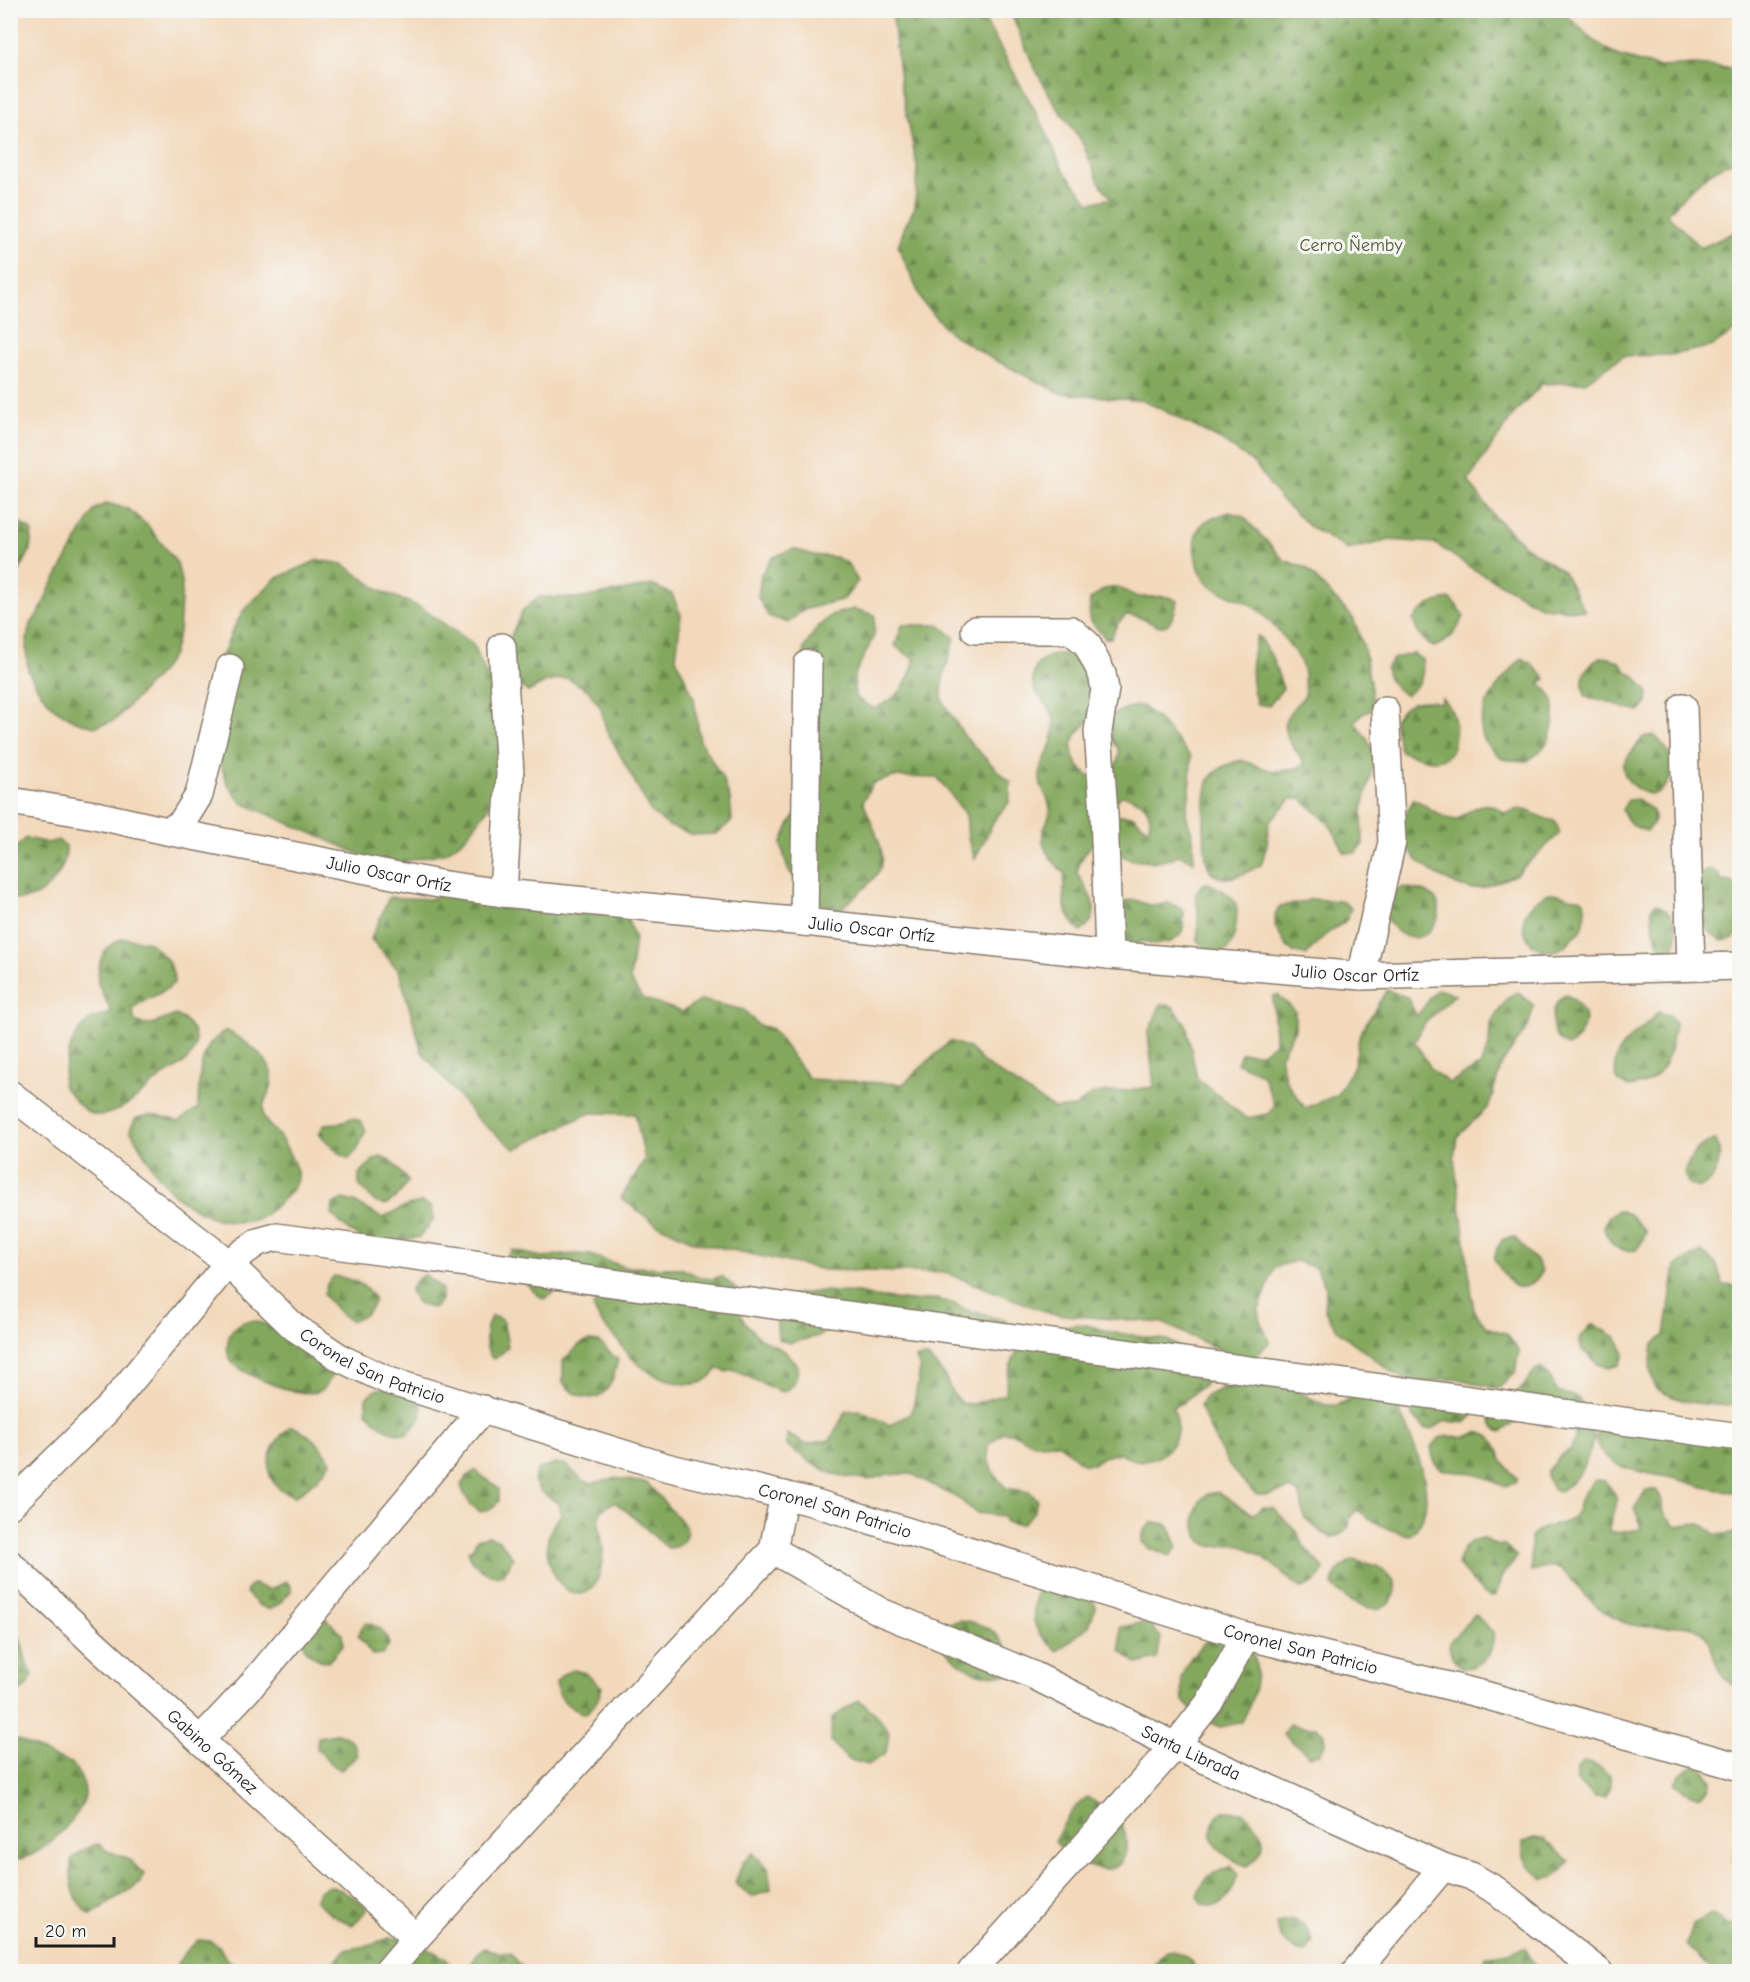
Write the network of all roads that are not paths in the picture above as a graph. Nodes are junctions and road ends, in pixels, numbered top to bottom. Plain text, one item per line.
1 (975, 630) dead end
2 (502, 647) dead end
3 (808, 664) dead end
4 (230, 668) dead end
5 (1683, 707) dead end
6 (1385, 710) dead end
7 (10, 801) edge
8 (167, 831) junction
9 (503, 893) junction
10 (804, 922) junction
11 (1109, 955) junction
12 (1691, 966) junction
13 (1740, 966) edge
14 (1361, 976) junction
15 (10, 1094) edge
16 (228, 1263) junction
17 (483, 1409) junction
18 (1740, 1437) edge
19 (784, 1495) junction
20 (10, 1505) edge
21 (773, 1550) junction
22 (10, 1564) edge
23 (1246, 1636) junction
24 (201, 1739) junction
25 (1175, 1746) junction
26 (1740, 1767) edge
27 (1443, 1867) junction
28 (416, 1938) junction
29 (387, 1971) edge
30 (971, 1971) edge
31 (1355, 1971) edge
32 (1599, 1971) edge

1 - 11 street
2 - 9 street
3 - 10 street
4 - 8 street
5 - 12 street
6 - 14 street
7 - 8 street, Julio Oscar Ortíz
8 - 9 street, Julio Oscar Ortíz
9 - 10 street, Julio Oscar Ortíz
10 - 11 street, Julio Oscar Ortíz
11 - 14 street, Julio Oscar Ortíz
12 - 13 street, Julio Oscar Ortíz
12 - 14 street, Julio Oscar Ortíz
15 - 16 street, Coronel San Patricio
16 - 17 street, Coronel San Patricio
16 - 18 street
16 - 20 street
17 - 19 street, Coronel San Patricio
17 - 24 street
19 - 21 street
19 - 23 street, Coronel San Patricio
21 - 25 street, Santa Librada
21 - 28 street
22 - 24 street, Gabino Gómez
23 - 25 street
23 - 26 street, Coronel San Patricio
24 - 28 street, Gabino Gómez
25 - 27 street, Santa Librada
25 - 30 street
27 - 31 street
27 - 32 street, Santa Librada
28 - 29 street

